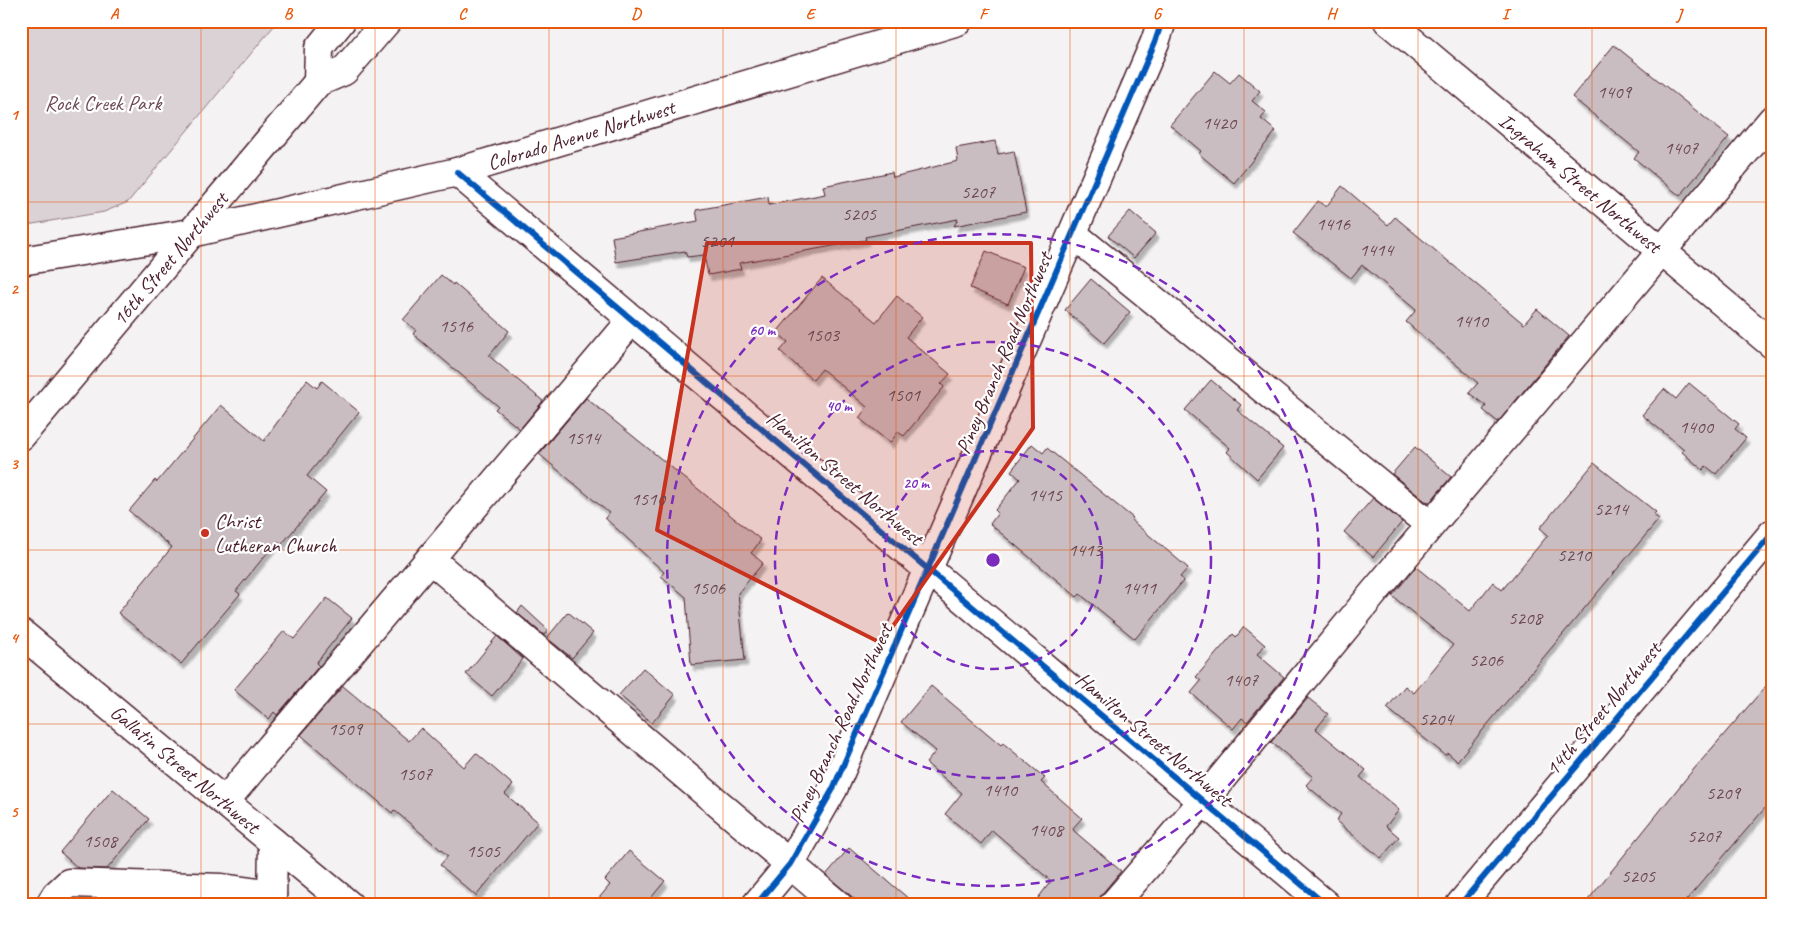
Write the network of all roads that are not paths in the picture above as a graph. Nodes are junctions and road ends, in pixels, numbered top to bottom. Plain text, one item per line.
1 (341, 21) edge
2 (387, 21) edge
3 (958, 21) edge
4 (1162, 21) edge
5 (1388, 21) edge
6 (318, 82) junction
7 (1772, 120) edge
8 (457, 172) junction
9 (191, 233) junction
10 (1073, 234) junction
11 (1660, 250) junction
12 (21, 261) edge
13 (632, 320) junction
14 (1772, 344) edge
15 (21, 436) edge
16 (1430, 525) junction
17 (1772, 534) edge
18 (430, 559) junction
19 (928, 570) junction
20 (21, 633) edge
21 (226, 801) junction
22 (1203, 801) junction
23 (273, 842) junction
24 (790, 864) junction
25 (272, 900) edge
26 (50, 905) edge
27 (349, 905) edge
28 (756, 905) edge
29 (838, 905) edge
30 (1113, 905) edge
31 (1326, 905) edge
32 (1460, 905) edge

1 - 6 street
2 - 6 street, 16th Street Northwest
3 - 8 street, Colorado Avenue Northwest
4 - 10 street, Piney Branch Road Northwest
5 - 11 street, Ingraham Street Northwest
6 - 9 street, 16th Street Northwest
7 - 11 street
8 - 9 street, Colorado Avenue Northwest
8 - 13 street, Hamilton Street Northwest
9 - 12 street, Colorado Avenue Northwest
9 - 15 street, 16th Street Northwest
10 - 16 street
10 - 19 street, Piney Branch Road Northwest
11 - 14 street, Ingraham Street Northwest
11 - 16 street
13 - 18 street
13 - 19 street, Hamilton Street Northwest
16 - 22 street
17 - 32 street, 14th Street Northwest
18 - 21 street
18 - 24 street
19 - 22 street, Hamilton Street Northwest
19 - 24 street, Piney Branch Road Northwest
20 - 21 street, Gallatin Street Northwest
21 - 23 street, Gallatin Street Northwest
22 - 30 street
22 - 31 street, Hamilton Street Northwest
23 - 25 street
23 - 27 street, Gallatin Street Northwest
24 - 28 street, Piney Branch Road Northwest
24 - 29 street
25 - 26 street

